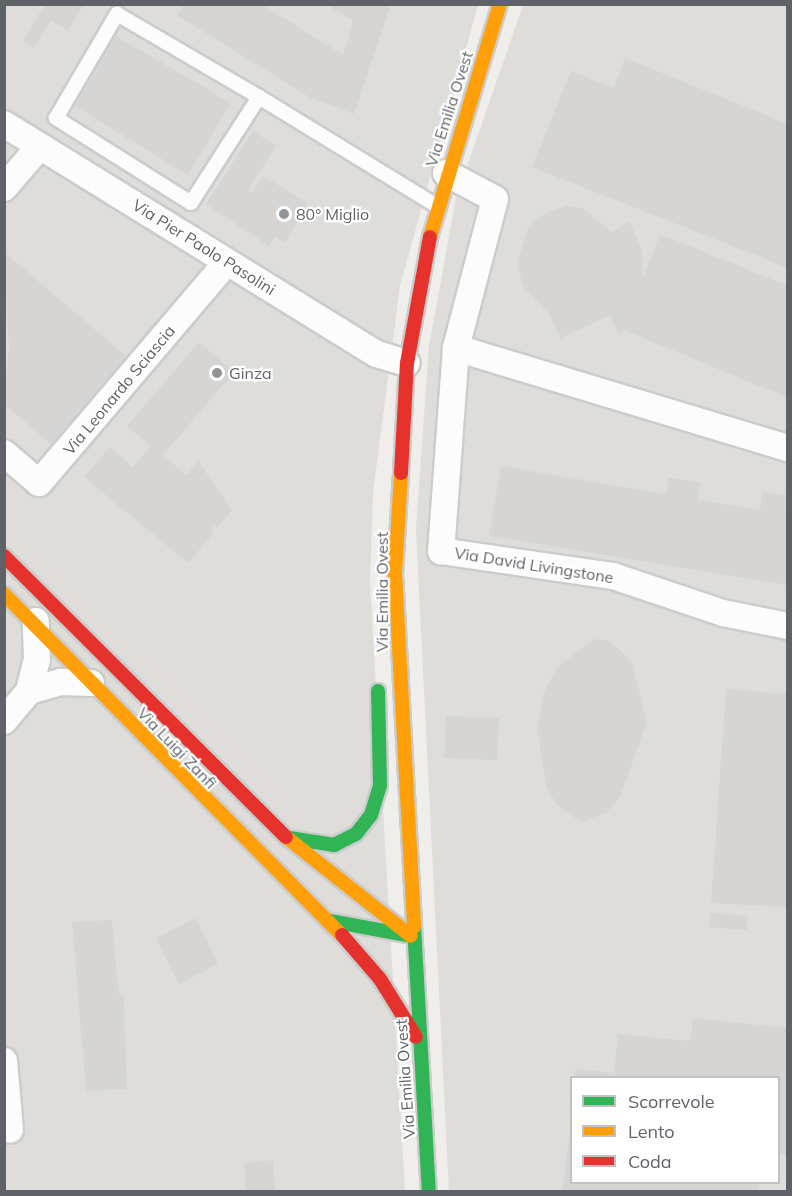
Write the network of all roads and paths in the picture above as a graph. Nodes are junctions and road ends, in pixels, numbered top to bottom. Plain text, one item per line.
1 (500, 4) edge
2 (259, 97) junction
3 (4, 124) edge
4 (40, 146) junction
5 (446, 173) junction
6 (4, 188) edge
7 (436, 206) junction
8 (228, 262) junction
9 (456, 348) junction
10 (407, 363) junction
11 (788, 448) edge
12 (4, 453) edge
13 (4, 556) edge
14 (395, 573) junction
15 (4, 594) edge
16 (381, 600) dead end
17 (36, 621) junction
18 (788, 626) edge
19 (378, 680) dead end
20 (91, 683) junction
21 (29, 692) junction
22 (4, 721) edge
23 (283, 835) junction
24 (330, 921) junction
25 (411, 936) junction
26 (419, 1042) junction
27 (4, 1061) edge
28 (10, 1130) dead end
29 (429, 1191) edge

1 - 5 street, Via Emilia Ovest
2 - 2 lane
2 - 7 lane
3 - 4 street, Via Pier Paolo Pasolini
4 - 6 street
4 - 8 street, Via Pier Paolo Pasolini
5 - 7 street, Via Emilia Ovest
5 - 9 street, Via David Livingstone
7 - 10 street, Via Emilia Ovest
8 - 10 street, Via Pier Paolo Pasolini
8 - 12 street, Via Leonardo Sciascia
9 - 11 street
9 - 18 street, Via David Livingstone
10 - 14 street, Via Emilia Ovest
13 - 23 street, Via Luigi Zanfi
14 - 16 street
14 - 25 street, Via Emilia Ovest
15 - 17 street, Via Luigi Zanfi
17 - 20 street, Via Luigi Zanfi
17 - 21 street
19 - 23 street
20 - 21 street
20 - 24 street, Via Luigi Zanfi
21 - 22 street
23 - 25 street, Via Luigi Zanfi
24 - 25 street
24 - 26 street, Via Luigi Zanfi
25 - 26 street, Via Emilia Ovest
26 - 29 street, Via Emilia Ovest
27 - 28 street

